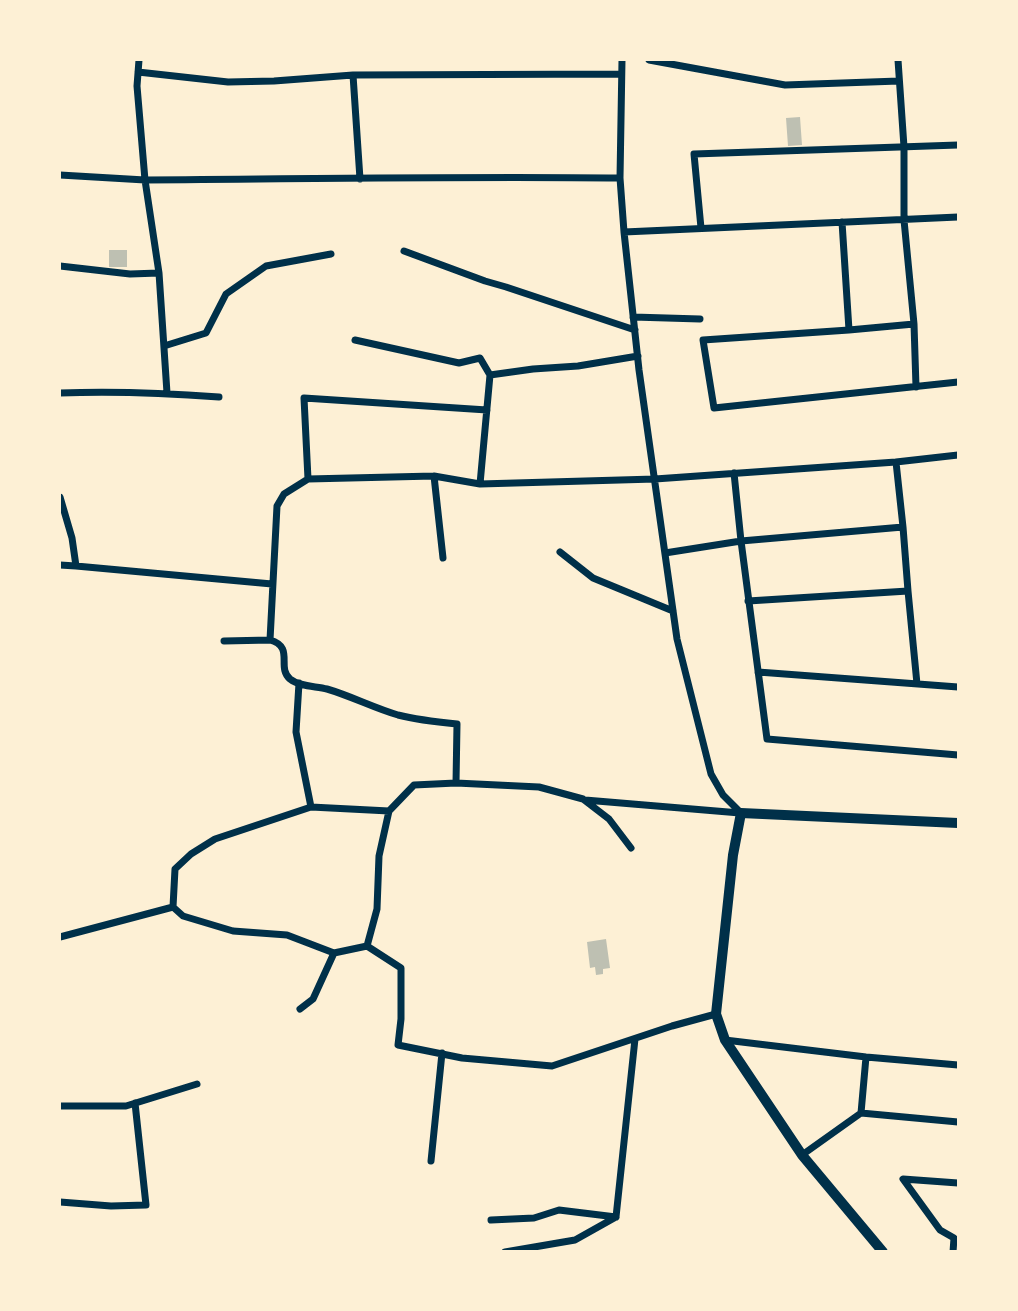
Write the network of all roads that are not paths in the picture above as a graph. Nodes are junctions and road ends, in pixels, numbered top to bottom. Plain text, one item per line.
1 (139, 60) edge
2 (622, 60) edge
3 (649, 60) edge
4 (898, 60) edge
5 (138, 72) junction
6 (353, 75) junction
7 (621, 75) junction
8 (899, 80) junction
9 (958, 145) edge
10 (904, 147) junction
11 (60, 175) edge
12 (620, 178) junction
13 (360, 179) junction
14 (145, 180) junction
15 (958, 217) edge
16 (904, 220) junction
17 (842, 222) junction
18 (701, 228) junction
19 (624, 232) junction
20 (404, 251) dead end
21 (331, 254) dead end
22 (60, 266) edge
23 (159, 273) junction
24 (633, 317) junction
25 (701, 319) dead end
26 (914, 324) junction
27 (635, 330) junction
28 (849, 330) junction
29 (355, 340) dead end
30 (164, 346) junction
31 (638, 356) junction
32 (491, 375) junction
33 (958, 382) edge
34 (916, 387) junction
35 (60, 393) edge
36 (167, 393) junction
37 (219, 397) dead end
38 (487, 410) junction
39 (958, 455) edge
40 (896, 462) junction
41 (734, 473) junction
42 (435, 476) junction
43 (308, 479) junction
44 (655, 479) junction
45 (480, 484) junction
46 (60, 497) edge
47 (904, 527) junction
48 (741, 541) junction
49 (560, 552) dead end
50 (665, 553) junction
51 (443, 558) dead end
52 (60, 565) edge
53 (76, 566) junction
54 (272, 584) junction
55 (908, 591) junction
56 (748, 601) junction
57 (673, 611) junction
58 (270, 640) junction
59 (224, 641) dead end
60 (758, 672) junction
61 (299, 683) junction
62 (917, 684) junction
63 (958, 687) edge
64 (958, 755) edge
65 (456, 783) junction
66 (583, 799) junction
67 (311, 807) junction
68 (389, 811) junction
69 (741, 813) junction
70 (958, 823) edge
71 (631, 848) dead end
72 (173, 907) junction
73 (60, 937) edge
74 (368, 946) junction
75 (334, 953) junction
76 (300, 1009) dead end
77 (716, 1014) junction
78 (635, 1039) junction
79 (725, 1040) junction
80 (442, 1053) junction
81 (866, 1057) junction
82 (958, 1065) edge
83 (197, 1084) dead end
84 (135, 1102) junction
85 (60, 1106) edge
86 (861, 1113) junction
87 (958, 1122) edge
88 (802, 1155) junction
89 (431, 1161) dead end
90 (958, 1183) edge
91 (60, 1202) edge
92 (616, 1217) junction
93 (491, 1220) dead end
94 (519, 1250) edge
95 (505, 1251) edge
96 (883, 1251) edge
97 (953, 1251) edge

1 - 5 street
2 - 7 street
3 - 8 street
4 - 8 street
5 - 6 street
5 - 14 street
6 - 7 street
6 - 13 street
7 - 12 street
8 - 10 street
9 - 10 street
10 - 16 street
10 - 18 street
11 - 14 street
12 - 13 street
12 - 19 street
13 - 14 street
14 - 23 street
15 - 16 street
16 - 17 street
16 - 26 street
17 - 18 street
17 - 28 street
18 - 19 street
19 - 24 street
20 - 27 street
21 - 30 street
22 - 23 street
23 - 30 street
24 - 25 street
24 - 27 street
26 - 28 street
26 - 34 street
27 - 31 street
28 - 34 street
29 - 32 street
30 - 36 street
31 - 32 street
31 - 44 street
32 - 38 street
33 - 34 street
35 - 36 street
36 - 37 street
38 - 43 street
38 - 45 street
39 - 40 street
40 - 41 street
40 - 47 street
41 - 44 street
41 - 48 street
42 - 43 street
42 - 45 street
42 - 51 street
43 - 54 street
44 - 45 street
44 - 50 street
46 - 53 street
47 - 48 street
47 - 55 street
48 - 50 street
48 - 56 street
49 - 57 street
50 - 57 street
52 - 53 street
53 - 54 street
54 - 58 street
55 - 56 street
55 - 62 street
56 - 60 street
57 - 69 street
58 - 59 street
58 - 61 street
60 - 62 street
60 - 64 street
61 - 65 street
61 - 67 street
62 - 63 street
65 - 66 street
65 - 68 street
66 - 69 street
66 - 71 street
67 - 68 street
67 - 72 street
68 - 74 street
69 - 70 street
69 - 77 street
72 - 73 street
72 - 75 street
74 - 75 street
74 - 80 street
75 - 76 street
77 - 78 street
77 - 79 street
78 - 80 street
78 - 92 street
79 - 81 street
79 - 88 street
80 - 89 street
81 - 82 street
81 - 86 street
83 - 84 street
84 - 85 street
84 - 91 street
86 - 87 street
86 - 88 street
88 - 96 street
90 - 97 street
92 - 93 street
92 - 94 street
94 - 95 street

